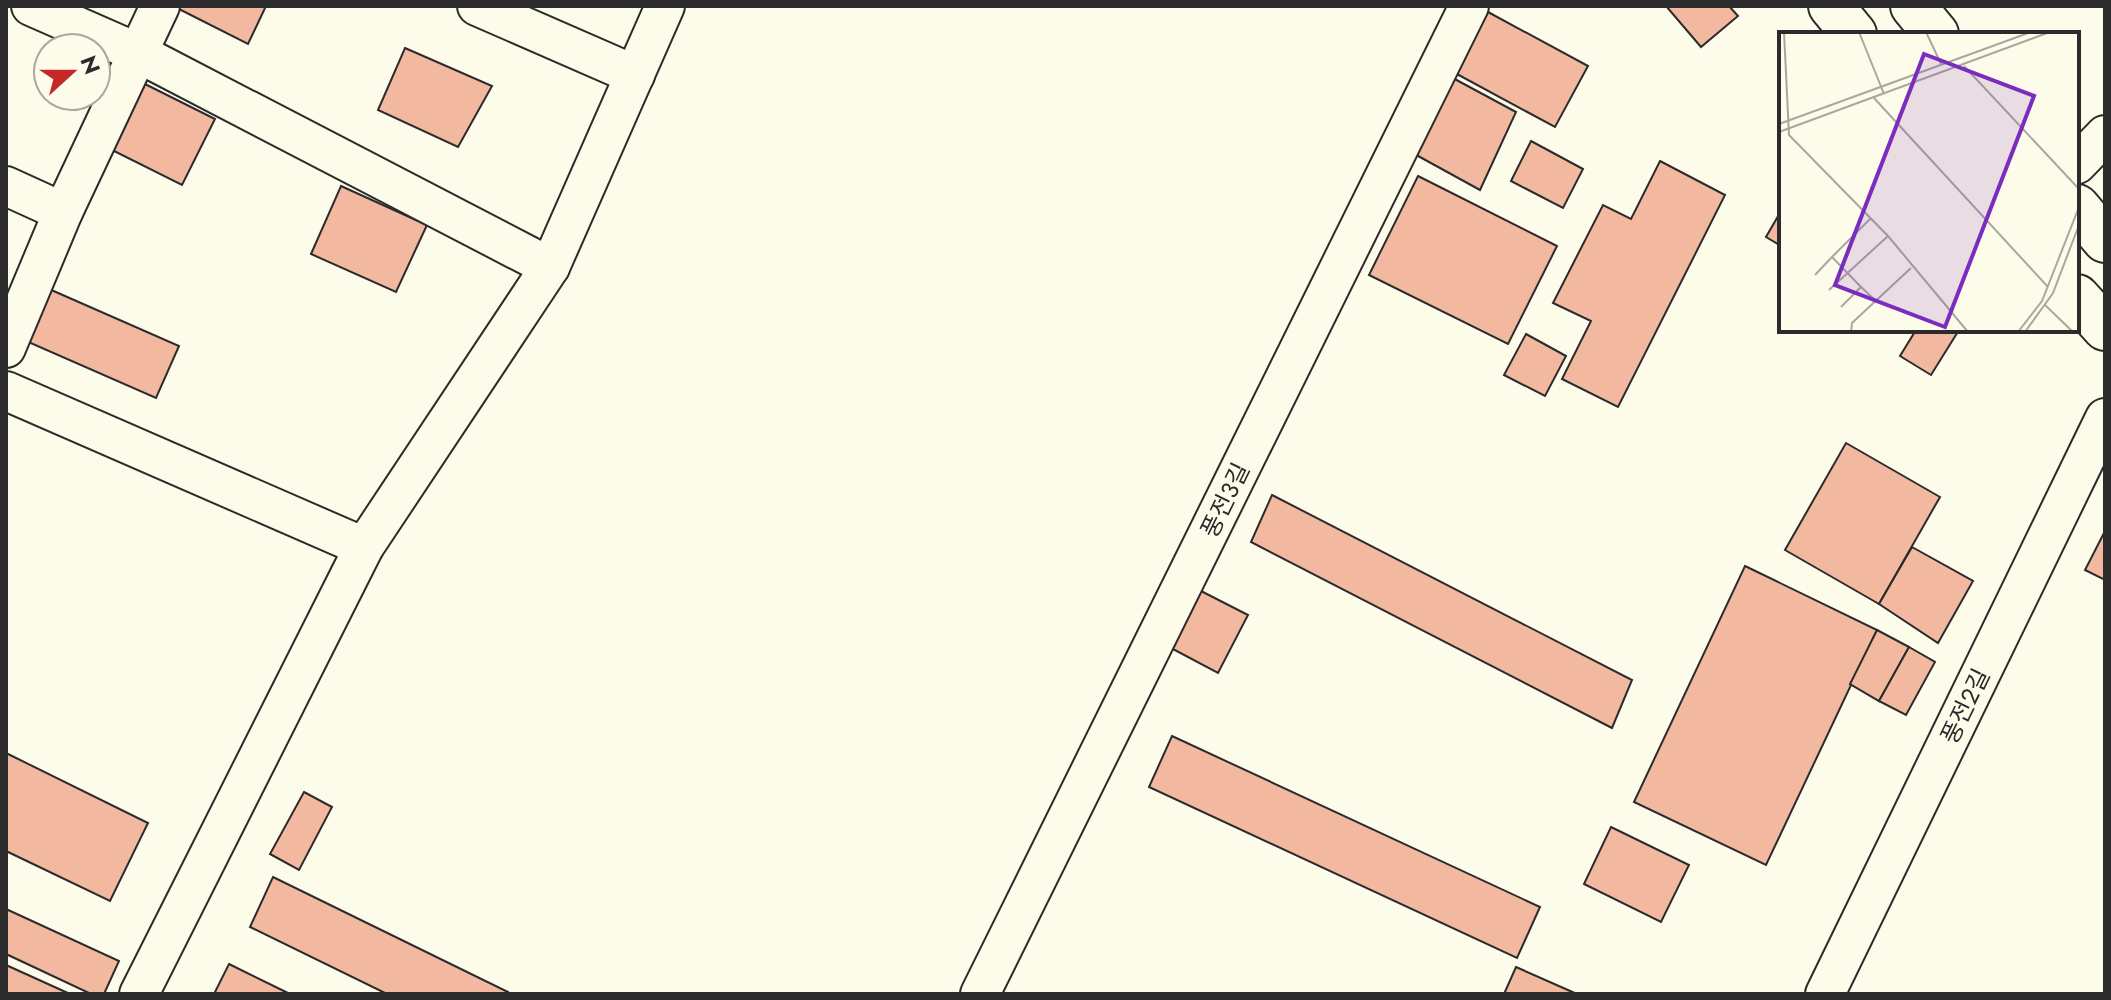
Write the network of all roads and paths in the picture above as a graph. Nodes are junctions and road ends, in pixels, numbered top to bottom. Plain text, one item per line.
1 (31, 6) edge
2 (160, 6) edge
3 (477, 6) edge
4 (665, 6) edge
5 (1469, 6) edge
6 (1831, 6) edge
7 (1913, 6) edge
8 (1852, 32) edge
9 (1934, 32) edge
10 (138, 53) junction
11 (635, 75) junction
12 (2105, 135) edge
13 (2079, 162) edge
14 (6, 186) edge
15 (2079, 209) edge
16 (63, 212) junction
17 (2105, 240) edge
18 (550, 267) junction
19 (2079, 299) edge
20 (2105, 328) edge
21 (6, 348) edge
22 (6, 391) edge
23 (2105, 418) edge
24 (364, 547) junction
25 (139, 994) edge
26 (980, 994) edge
27 (1825, 994) edge

1 - 10 street
2 - 10 street
3 - 11 street
4 - 11 street
5 - 26 street, 풍전3길
6 - 8 main road
7 - 9 main road
10 - 16 street
10 - 18 street
11 - 18 street
12 - 13 street
14 - 16 street
15 - 17 main road
16 - 21 street
18 - 24 street
19 - 20 main road
22 - 24 street
23 - 27 street, 풍전2길
24 - 25 street

